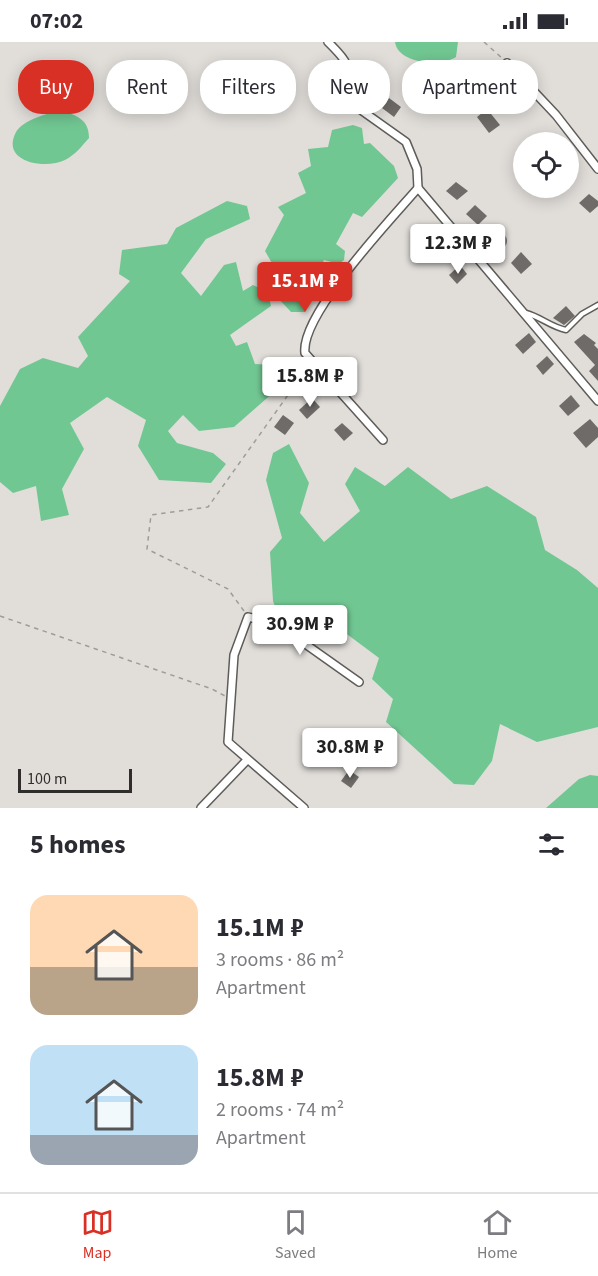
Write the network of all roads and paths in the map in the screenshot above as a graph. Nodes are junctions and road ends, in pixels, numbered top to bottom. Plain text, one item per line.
1 (328, 42) edge
2 (484, 42) edge
3 (504, 60) edge
4 (538, 96) edge
5 (598, 169) edge
6 (418, 188) junction
7 (598, 305) edge
8 (521, 312) junction
9 (305, 353) junction
10 (598, 401) edge
11 (383, 440) dead end
12 (0, 616) edge
13 (248, 617) junction
14 (359, 682) dead end
15 (229, 699) junction
16 (247, 760) junction
17 (201, 808) edge
18 (304, 808) edge

1 - 6 street
2 - 3 path
4 - 5 street
6 - 8 street
6 - 9 street
7 - 8 lane
8 - 10 street
9 - 11 street
9 - 13 path
12 - 15 path
13 - 14 street
13 - 15 street
15 - 16 street
16 - 17 street
16 - 18 street

